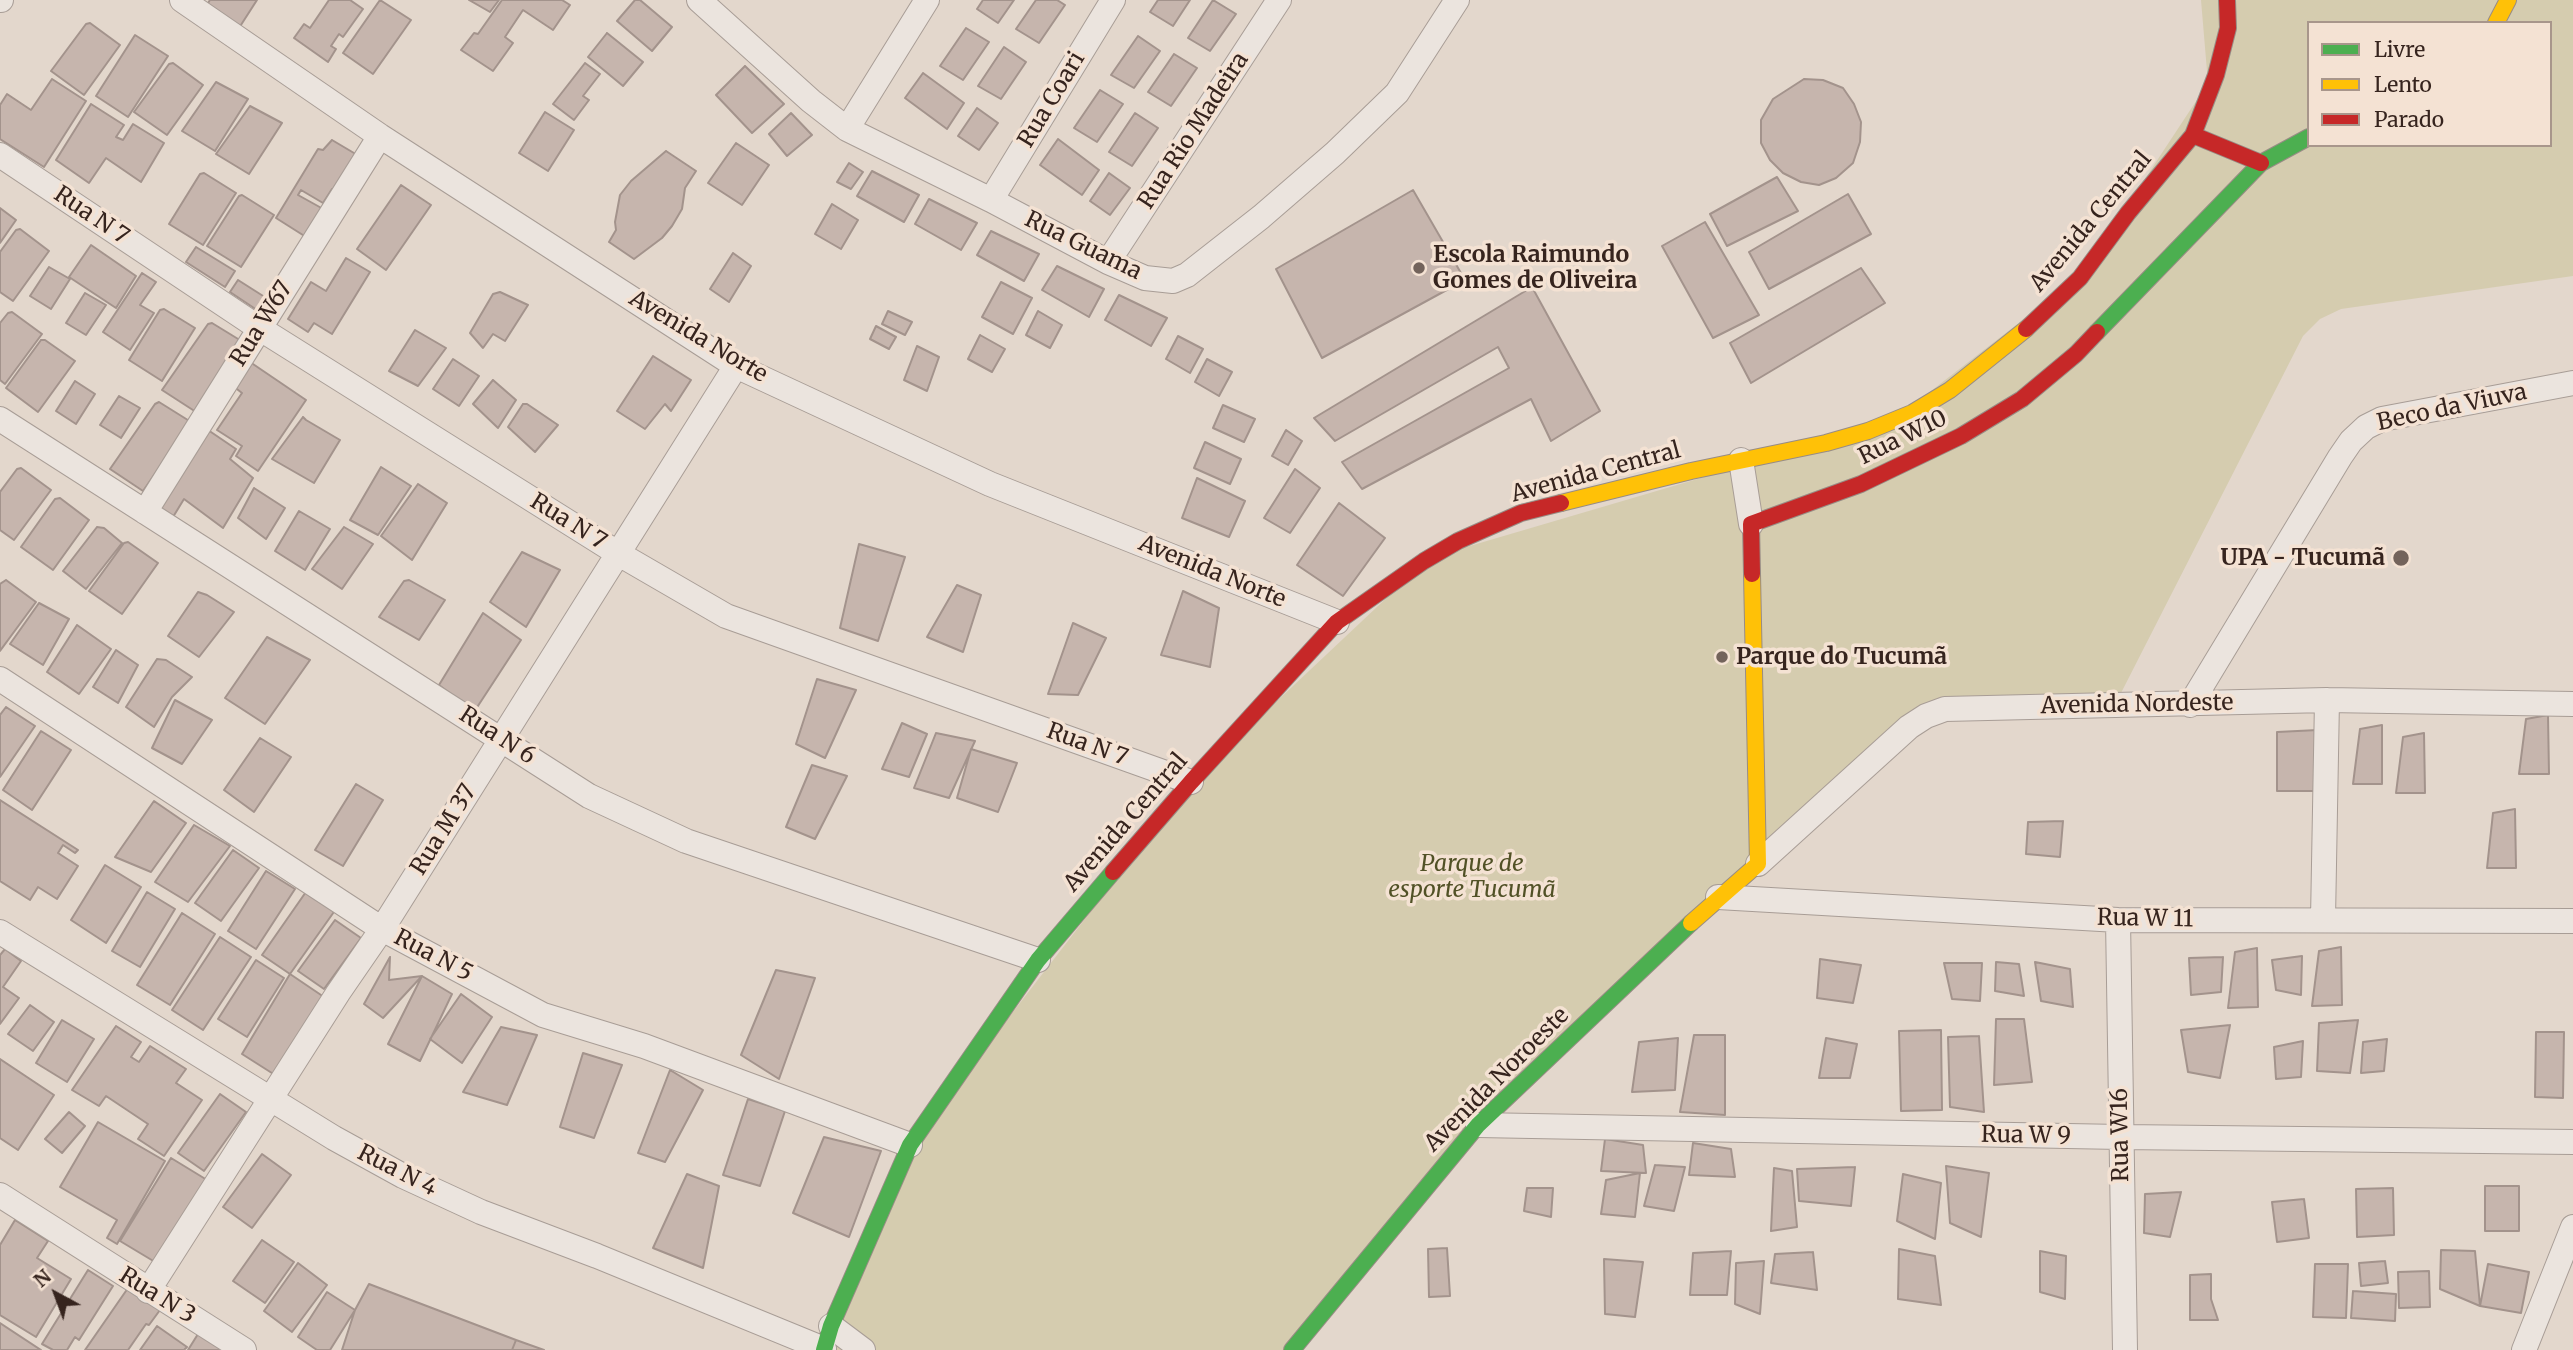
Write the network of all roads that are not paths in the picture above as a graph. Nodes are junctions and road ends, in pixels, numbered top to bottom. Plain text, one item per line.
1 (182, 0) edge
2 (699, 0) edge
3 (927, 0) edge
4 (1113, 0) edge
5 (1279, 0) edge
6 (1457, 0) edge
7 (2227, 0) edge
8 (2508, 0) edge
9 (2497, 21) edge
10 (847, 129) junction
11 (2193, 135) junction
12 (380, 136) junction
13 (2307, 138) edge
14 (0, 155) edge
15 (2261, 163) junction
16 (992, 200) junction
17 (1108, 262) junction
18 (259, 328) junction
19 (736, 366) junction
20 (2573, 383) edge
21 (4, 430) edge
22 (1741, 460) junction
23 (145, 512) junction
24 (1751, 524) junction
25 (619, 554) junction
26 (1337, 622) junction
27 (0, 679) edge
28 (2327, 700) junction
29 (2573, 704) edge
30 (2190, 705) junction
31 (502, 738) junction
32 (1191, 782) junction
33 (1758, 864) junction
34 (1718, 897) junction
35 (2323, 919) junction
36 (2118, 920) junction
37 (2573, 920) edge
38 (382, 929) junction
39 (0, 932) edge
40 (1038, 960) junction
41 (272, 1099) junction
42 (1478, 1125) junction
43 (2122, 1137) junction
44 (2573, 1142) edge
45 (910, 1145) junction
46 (0, 1195) edge
47 (2573, 1227) edge
48 (148, 1291) junction
49 (831, 1326) junction
50 (244, 1350) edge
51 (824, 1350) edge
52 (863, 1350) edge
53 (1293, 1350) edge
54 (2125, 1350) edge
55 (2524, 1350) edge

1 - 12 street, Avenida Norte
2 - 10 street, Rua Guama
3 - 10 street
4 - 16 street, Rua Coari
5 - 17 street, Rua Rio Madeira
6 - 17 street, Rua Guama
7 - 11 street, Avenida Central
8 - 9 street
10 - 16 street, Rua Guama
11 - 15 street
11 - 22 street, Avenida Central
12 - 18 street, Rua W67
12 - 19 street, Avenida Norte
13 - 15 street, Rua W10
14 - 18 street, Rua N 7
15 - 24 street, Rua W10
16 - 17 street, Rua Guama
18 - 23 street, Rua W67
18 - 25 street, Rua N 7
19 - 25 street, Rua M 37
19 - 26 street, Avenida Norte
20 - 30 street, Beco da Viuva
21 - 23 street, Rua N 6
22 - 24 street
22 - 26 street, Avenida Central
23 - 31 street, Rua N 6
24 - 33 street
25 - 31 street, Rua M 37
25 - 32 street, Rua N 7
26 - 32 street, Avenida Central
27 - 38 street, Rua N 5
28 - 29 street, Avenida Nordeste
28 - 30 street, Avenida Nordeste
28 - 35 street
30 - 33 street, Avenida Nordeste
31 - 38 street, Rua M 37
31 - 40 street, Rua N 6
32 - 40 street, Avenida Central
33 - 34 street, Avenida Noroeste
34 - 36 street, Rua W 11
34 - 42 street, Avenida Noroeste
35 - 36 street, Rua W 11
35 - 37 street, Rua W 11
36 - 43 street, Rua W16
38 - 41 street, Rua M 37
38 - 45 street, Rua N 5
39 - 41 street, Rua N 4
40 - 45 street, Avenida Central
41 - 48 street, Rua M 37
41 - 51 street, Rua N 4
42 - 43 street, Rua W 9
42 - 53 street, Avenida Noroeste
43 - 44 street, Rua W 9
43 - 54 street, Rua W16
45 - 49 street, Avenida Central
46 - 48 street, Rua N 3
47 - 55 street
48 - 50 street, Rua N 3
49 - 51 street, Avenida Central
49 - 52 street

